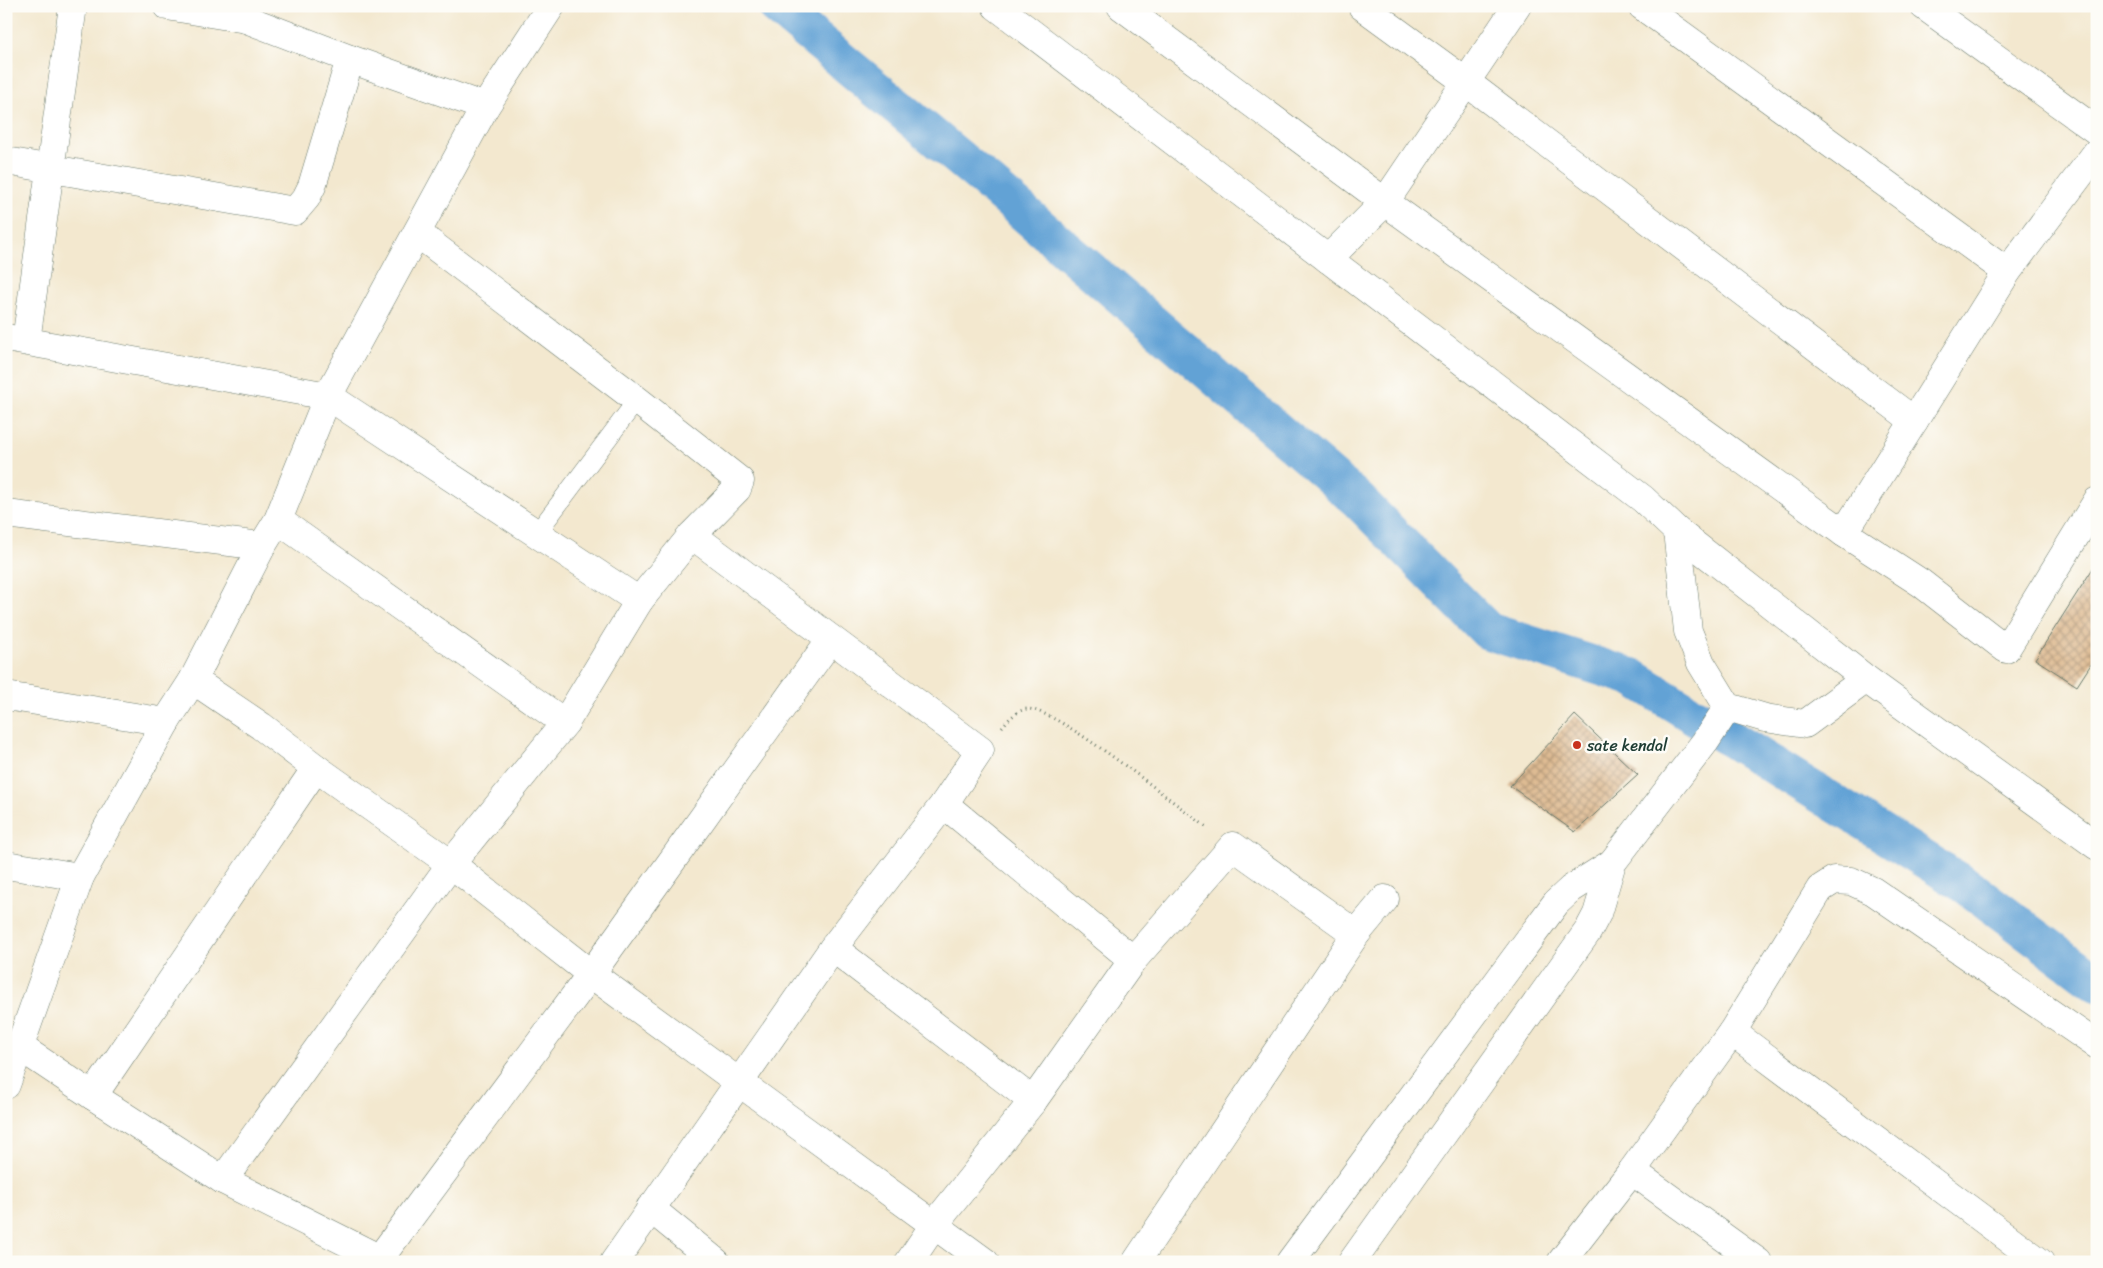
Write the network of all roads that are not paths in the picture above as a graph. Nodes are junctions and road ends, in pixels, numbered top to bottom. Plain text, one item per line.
1 (72, 6) edge
2 (167, 6) edge
3 (551, 6) edge
4 (996, 6) edge
5 (1121, 6) edge
6 (1362, 6) edge
7 (1518, 6) edge
8 (1642, 6) edge
9 (1924, 6) edge
10 (239, 13) edge
11 (350, 59) junction
12 (1466, 82) junction
13 (485, 107) junction
14 (2097, 131) edge
15 (2097, 152) edge
16 (6, 161) edge
17 (49, 169) junction
18 (1385, 202) junction
19 (417, 232) junction
20 (1328, 259) junction
21 (2006, 272) junction
22 (16, 340) edge
23 (328, 396) junction
24 (637, 400) junction
25 (1914, 421) junction
26 (2097, 501) edge
27 (6, 514) edge
28 (278, 520) junction
29 (1677, 531) junction
30 (1844, 533) junction
31 (537, 534) junction
32 (692, 535) junction
33 (262, 546) junction
34 (639, 601) junction
35 (831, 639) junction
36 (1866, 679) junction
37 (193, 680) junction
38 (6, 696) edge
39 (166, 722) junction
40 (565, 723) junction
41 (1718, 723) junction
42 (316, 768) junction
43 (944, 804) junction
44 (2097, 846) edge
45 (1612, 863) junction
46 (451, 864) junction
47 (6, 865) edge
48 (80, 876) junction
49 (1385, 899) dead end
50 (1356, 934) junction
51 (833, 948) junction
52 (1132, 960) junction
53 (591, 974) junction
54 (1732, 1032) junction
55 (2097, 1045) edge
56 (13, 1046) edge
57 (739, 1083) junction
58 (6, 1085) edge
59 (93, 1096) junction
60 (1033, 1101) junction
61 (1632, 1171) junction
62 (223, 1180) junction
63 (650, 1208) junction
64 (934, 1225) junction
65 (2028, 1258) edge
66 (381, 1260) edge
67 (614, 1262) edge
68 (716, 1262) edge
69 (909, 1262) edge
70 (985, 1262) edge
71 (1136, 1262) edge
72 (1290, 1262) edge
73 (1352, 1262) edge
74 (1561, 1262) edge
75 (1758, 1262) edge

1 - 17 street
2 - 10 street
3 - 13 street
4 - 20 street
5 - 18 street
6 - 12 street
7 - 12 street
8 - 21 street
9 - 14 street
10 - 11 street
11 - 13 street
11 - 17 street
12 - 18 street
12 - 25 street
13 - 19 street
15 - 21 street
16 - 17 street
17 - 22 street
18 - 20 street
18 - 30 street
19 - 23 street
19 - 24 street
20 - 29 street
21 - 25 street
22 - 23 street
23 - 28 street
23 - 31 street
24 - 31 lane
24 - 32 street
25 - 30 street
26 - 30 street
27 - 33 street
28 - 33 street
28 - 40 street
29 - 36 street
29 - 41 street
31 - 34 street
32 - 34 street
32 - 35 street
33 - 37 street
34 - 40 street
35 - 43 street
35 - 53 street
36 - 41 street
36 - 44 street
37 - 39 street
37 - 42 street
38 - 39 street
39 - 48 street
40 - 46 street
41 - 45 street
42 - 46 street
42 - 59 street
43 - 51 street
43 - 52 street
45 - 72 street
45 - 73 street
46 - 53 street
46 - 62 street
47 - 48 street
48 - 56 street
49 - 50 street
50 - 52 street
50 - 71 street
51 - 57 street
51 - 60 street
52 - 60 street
53 - 57 street
53 - 66 street
54 - 55 street
54 - 61 street
54 - 65 street
56 - 58 street
56 - 59 street
57 - 63 street
57 - 64 street
59 - 62 street
60 - 64 street
61 - 74 street
61 - 75 street
62 - 66 street
63 - 67 street
63 - 68 street
64 - 69 street
64 - 70 street

